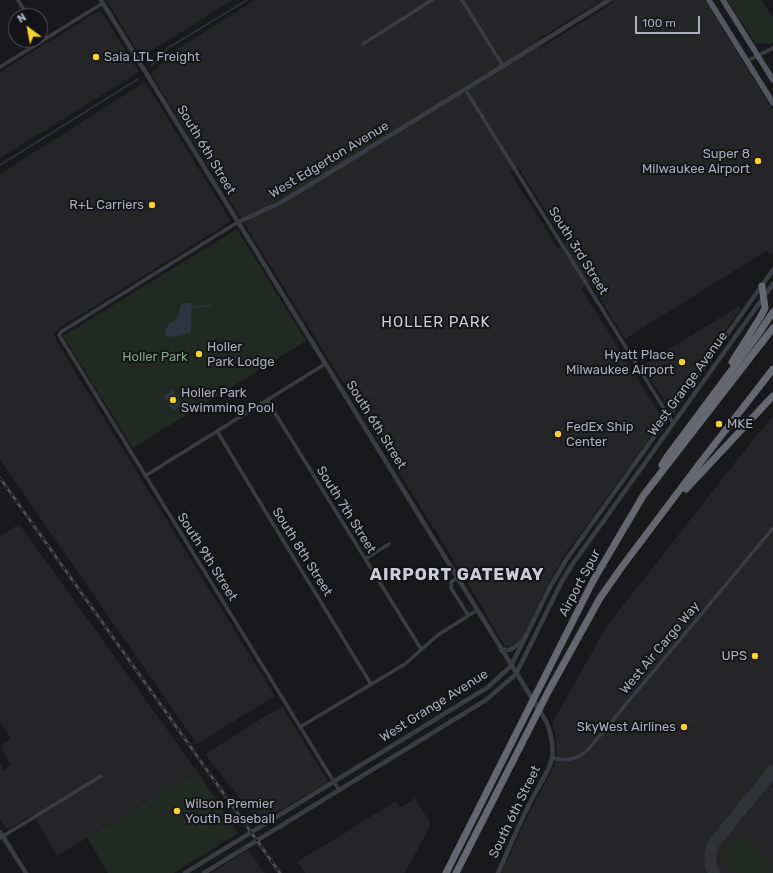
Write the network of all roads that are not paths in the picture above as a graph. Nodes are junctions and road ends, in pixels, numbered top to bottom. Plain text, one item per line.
1 (432, 0) edge
2 (462, 0) edge
3 (609, 0) edge
4 (709, 0) edge
5 (723, 0) edge
6 (102, 2) edge
7 (48, 38) edge
8 (363, 44) dead end
9 (31, 48) edge
10 (773, 48) edge
11 (758, 55) junction
12 (747, 61) junction
13 (503, 66) junction
14 (0, 67) edge
15 (773, 80) edge
16 (465, 89) junction
17 (773, 103) edge
18 (238, 222) junction
19 (773, 270) edge
20 (773, 284) edge
21 (762, 286) junction
22 (764, 297) junction
23 (773, 312) edge
24 (773, 328) edge
25 (59, 335) joint
26 (325, 364) junction
27 (773, 369) edge
28 (712, 396) junction
29 (773, 396) edge
30 (267, 400) junction
31 (669, 416) junction
32 (673, 423) junction
33 (217, 431) junction
34 (649, 443) junction
35 (655, 448) junction
36 (145, 476) junction
37 (644, 496) junction
38 (663, 514) junction
39 (773, 528) edge
40 (389, 544) dead end
41 (576, 546) junction
42 (582, 550) junction
43 (365, 559) junction
44 (457, 578) junction
45 (477, 610) junction
46 (468, 615) junction
47 (525, 640) junction
48 (421, 650) junction
49 (501, 650) junction
50 (511, 666) junction
51 (516, 674) junction
52 (371, 684) junction
53 (481, 691) junction
54 (486, 700) junction
55 (300, 727) junction
56 (408, 736) junction
57 (414, 745) junction
58 (552, 758) junction
59 (101, 776) dead end
60 (334, 781) junction
61 (339, 790) junction
62 (0, 832) edge
63 (1, 838) edge
64 (26, 873) edge
65 (185, 873) edge
66 (204, 873) edge
67 (446, 873) edge
68 (456, 873) edge
69 (498, 873) edge

1 - 8 street
2 - 13 street
3 - 13 street, West Edgerton Avenue
4 - 12 main road
5 - 11 main road
6 - 7 street
6 - 18 street, South 6th Street
9 - 14 street
10 - 11 street
11 - 12 street
11 - 15 main road
12 - 17 main road
13 - 16 street, West Edgerton Avenue
16 - 18 street, West Edgerton Avenue
16 - 31 street, South 3rd Street
18 - 25 street, West Edgerton Avenue
18 - 26 street, South 6th Street
19 - 21 street, West Grange Avenue
20 - 22 street, West Grange Avenue
21 - 22 highway
21 - 31 street, West Grange Avenue
22 - 28 highway
22 - 32 street, West Grange Avenue
23 - 28 highway
24 - 37 highway, Airport Spur
25 - 36 street, South 9th Street
26 - 30 street
26 - 44 street, South 6th Street
27 - 38 highway, Airport Spur
28 - 37 highway
29 - 38 highway
30 - 33 street
30 - 43 street, South 7th Street
31 - 32 street, South 3rd Street
31 - 34 street, West Grange Avenue
32 - 35 street, West Grange Avenue
33 - 36 street
33 - 52 street, South 8th Street
34 - 35 street
34 - 41 street, West Grange Avenue
35 - 42 street, West Grange Avenue
36 - 55 street, South 9th Street
37 - 67 highway, Airport Spur
38 - 68 highway, Airport Spur
39 - 58 street, West Air Cargo Way
40 - 43 street
41 - 42 street
41 - 47 street, West Grange Avenue
42 - 51 street, West Grange Avenue
43 - 48 street, South 7th Street
44 - 45 street, South 6th Street
44 - 46 street
45 - 46 street
45 - 49 street, South 6th Street
46 - 48 street
47 - 49 street
47 - 50 street, West Grange Avenue
48 - 52 street
49 - 50 street, South 6th Street
50 - 51 street, South 6th Street
50 - 53 street, West Grange Avenue
51 - 54 street, West Grange Avenue
51 - 58 street, South 6th Street
52 - 55 street
53 - 54 street
53 - 56 street, West Grange Avenue
54 - 57 street, West Grange Avenue
55 - 60 street, South 9th Street
56 - 57 street
56 - 60 street, West Grange Avenue
57 - 61 street, West Grange Avenue
58 - 69 street, South 6th Street
59 - 63 street
60 - 61 street, South 9th Street
60 - 65 street, West Grange Avenue
61 - 66 street, West Grange Avenue
62 - 63 street
63 - 64 street

